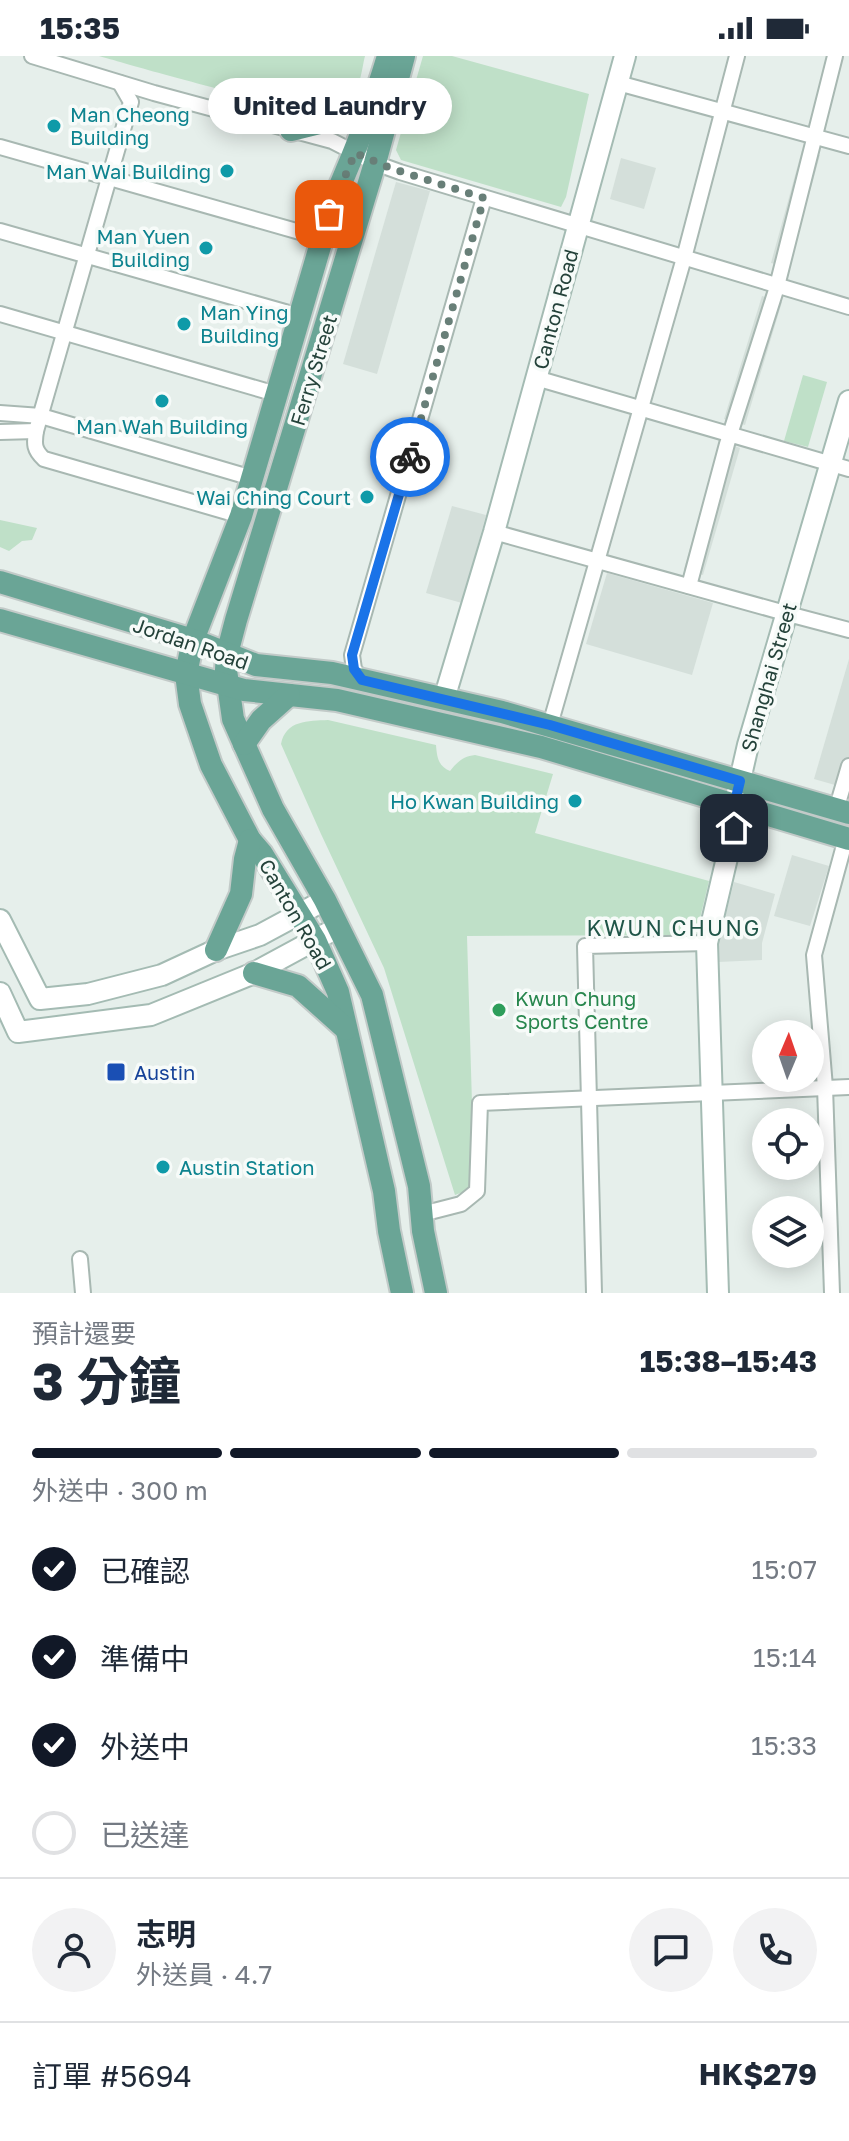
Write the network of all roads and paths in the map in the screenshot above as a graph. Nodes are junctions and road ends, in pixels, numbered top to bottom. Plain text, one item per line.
1 (32, 56) edge
2 (388, 56) edge
3 (404, 56) edge
4 (625, 56) edge
5 (737, 56) edge
6 (835, 56) edge
7 (120, 83) junction
8 (618, 83) junction
9 (154, 93) junction
10 (376, 96) junction
11 (131, 102) junction
12 (724, 112) junction
13 (291, 130) junction
14 (816, 137) junction
15 (849, 146) edge
16 (0, 147) edge
17 (365, 158) junction
18 (109, 178) junction
19 (484, 198) junction
20 (577, 227) junction
21 (0, 231) edge
22 (321, 238) junction
23 (88, 256) junction
24 (684, 258) junction
25 (777, 286) junction
26 (849, 307) edge
27 (0, 314) edge
28 (299, 316) junction
29 (65, 333) junction
30 (536, 378) junction
31 (276, 394) junction
32 (849, 401) edge
33 (641, 408) junction
34 (0, 413) edge
35 (41, 416) junction
36 (36, 431) junction
37 (0, 432) edge
38 (731, 435) junction
39 (840, 466) edge
40 (252, 478) junction
41 (241, 516) junction
42 (494, 532) junction
43 (596, 559) junction
44 (0, 582) edge
45 (689, 586) junction
46 (788, 614) junction
47 (0, 620) edge
48 (849, 630) edge
49 (193, 640) junction
50 (227, 654) junction
51 (186, 674) junction
52 (362, 680) junction
53 (227, 685) junction
54 (289, 695) junction
55 (444, 699) junction
56 (550, 725) junction
57 (244, 744) junction
58 (849, 766) edge
59 (740, 781) junction
60 (734, 806) junction
61 (842, 812) edge
62 (848, 838) edge
63 (250, 840) junction
64 (325, 900) junction
65 (299, 914) junction
66 (0, 920) edge
67 (337, 928) junction
68 (315, 940) junction
69 (707, 943) junction
70 (216, 950) junction
71 (254, 973) junction
72 (0, 993) edge
73 (347, 1029) junction
74 (825, 1087) junction
75 (849, 1087) edge
76 (711, 1092) junction
77 (589, 1099) junction
78 (422, 1214) junction
79 (80, 1259) dead end
80 (83, 1293) edge
81 (402, 1293) edge
82 (436, 1293) edge
83 (594, 1293) edge
84 (718, 1293) edge
85 (832, 1293) edge

1 - 7 street
2 - 10 main road, Ferry Street
3 - 17 main road, Ferry Street
4 - 8 main road, Canton Road
5 - 12 street
6 - 14 street
7 - 9 street
7 - 11 street
8 - 12 street
8 - 20 main road, Canton Road
9 - 11 street
9 - 13 street
10 - 13 main road
10 - 17 main road, Ferry Street
11 - 18 street
12 - 14 street
12 - 24 street
13 - 17 street
14 - 15 street
14 - 25 street
16 - 18 street
17 - 19 street
17 - 22 main road, Ferry Street
17 - 50 main road, Ferry Street
18 - 22 street
18 - 23 street
19 - 20 street
19 - 52 street
20 - 24 street
20 - 30 main road, Canton Road
21 - 23 street
22 - 28 main road, Ferry Street
23 - 28 street
23 - 29 street
24 - 25 street
24 - 33 street
25 - 26 street
25 - 38 street
27 - 29 street
28 - 31 main road, Ferry Street
29 - 31 street
29 - 35 street
30 - 33 street
30 - 42 main road, Canton Road
31 - 40 main road, Ferry Street
32 - 39 main road, Shanghai Street
33 - 38 street
33 - 43 street
34 - 35 street
35 - 36 street
35 - 40 street
36 - 37 street
36 - 41 street
38 - 39 street
38 - 45 street
39 - 46 main road, Shanghai Street
40 - 41 main road, Ferry Street
41 - 49 main road, Ferry Street
42 - 43 street
42 - 55 main road, Canton Road
43 - 45 street
43 - 56 street
44 - 49 main road, Jordan Road
45 - 46 street
46 - 48 street
46 - 59 main road, Shanghai Street
47 - 51 main road, Jordan Road
49 - 50 main road, Jordan Road
49 - 51 main road, Canton Road
50 - 52 main road, Jordan Road
50 - 53 main road, Ferry Street
51 - 53 main road, Jordan Road
51 - 63 main road, Canton Road
52 - 55 main road, Jordan Road
53 - 54 main road, Jordan Road
53 - 57 main road, Canton Road
54 - 57 main road
54 - 60 main road, Jordan Road
55 - 56 main road, Jordan Road
56 - 59 main road, Jordan Road
57 - 64 main road, Canton Road
58 - 61 street
59 - 60 main road, Shanghai Street
59 - 61 main road, Jordan Road
60 - 62 main road, Jordan Road
60 - 69 main road, Shanghai Street
62 - 74 street
63 - 65 main road, Canton Road
63 - 70 main road
64 - 65 main road
64 - 67 main road, Canton Road
65 - 68 main road, Canton Road
65 - 70 main road
66 - 70 main road
67 - 68 main road
67 - 78 main road, Canton Road
68 - 71 main road
68 - 73 main road, Canton Road
69 - 76 main road, Shanghai Street
69 - 77 street
71 - 72 main road
71 - 73 main road
73 - 81 main road, Canton Road
74 - 75 street
74 - 76 street
74 - 85 street
76 - 77 street
76 - 84 main road, Shanghai Street
77 - 78 street
77 - 83 street
78 - 82 main road, Canton Road
79 - 80 street

